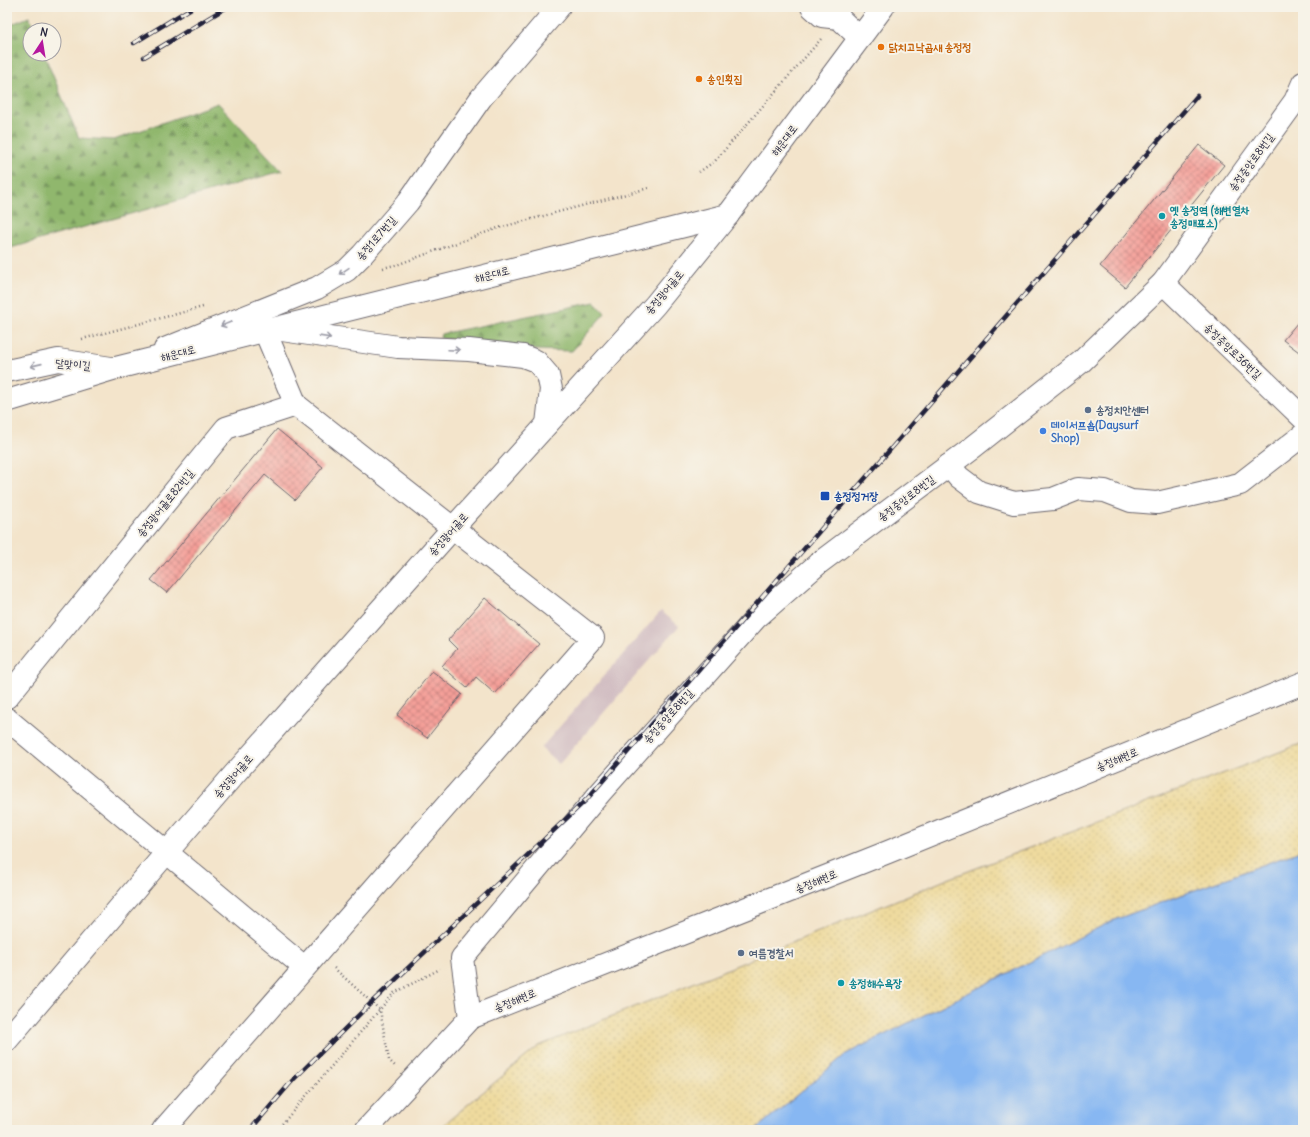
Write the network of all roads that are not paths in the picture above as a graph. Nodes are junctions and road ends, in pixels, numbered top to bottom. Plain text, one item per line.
1 (559, 7) edge
2 (812, 7) edge
3 (883, 7) edge
4 (838, 13) edge
5 (860, 38) junction
6 (1303, 83) edge
7 (728, 215) junction
8 (1163, 283) junction
9 (269, 330) junction
10 (116, 368) junction
11 (7, 371) edge
12 (7, 401) edge
13 (296, 405) junction
14 (1303, 418) edge
15 (547, 424) junction
16 (1303, 435) edge
17 (949, 465) junction
18 (453, 528) junction
19 (1303, 683) edge
20 (7, 697) edge
21 (7, 719) edge
22 (167, 852) junction
23 (311, 960) junction
24 (470, 1018) junction
25 (7, 1040) edge
26 (163, 1130) edge
27 (366, 1130) edge

1 -> 10 street, 송정1로7번길
2 - 4 street
3 - 5 street, 해운대로
4 - 5 street
5 - 7 street, 해운대로
6 - 8 street, 송정중앙로8번길
7 - 9 street, 해운대로
7 - 15 street, 송정광어골로
8 - 14 street, 송정중앙로36번길
8 - 17 street, 송정중앙로8번길
9 - 10 street, 해운대로
9 - 13 street
9 -> 15 street
10 -> 11 street, 달맞이길
10 - 12 street, 해운대로
13 - 18 street
13 - 20 street, 송정광어골로82번길
15 - 18 street, 송정광어골로
16 - 17 street
17 - 24 street, 송정중앙로8번길
18 - 22 street, 송정광어골로
18 - 23 street
19 - 24 street, 송정해변로
21 - 22 street
22 - 23 street
22 - 25 street, 송정광어골로
23 - 26 street
24 - 27 street, 송정해변로

